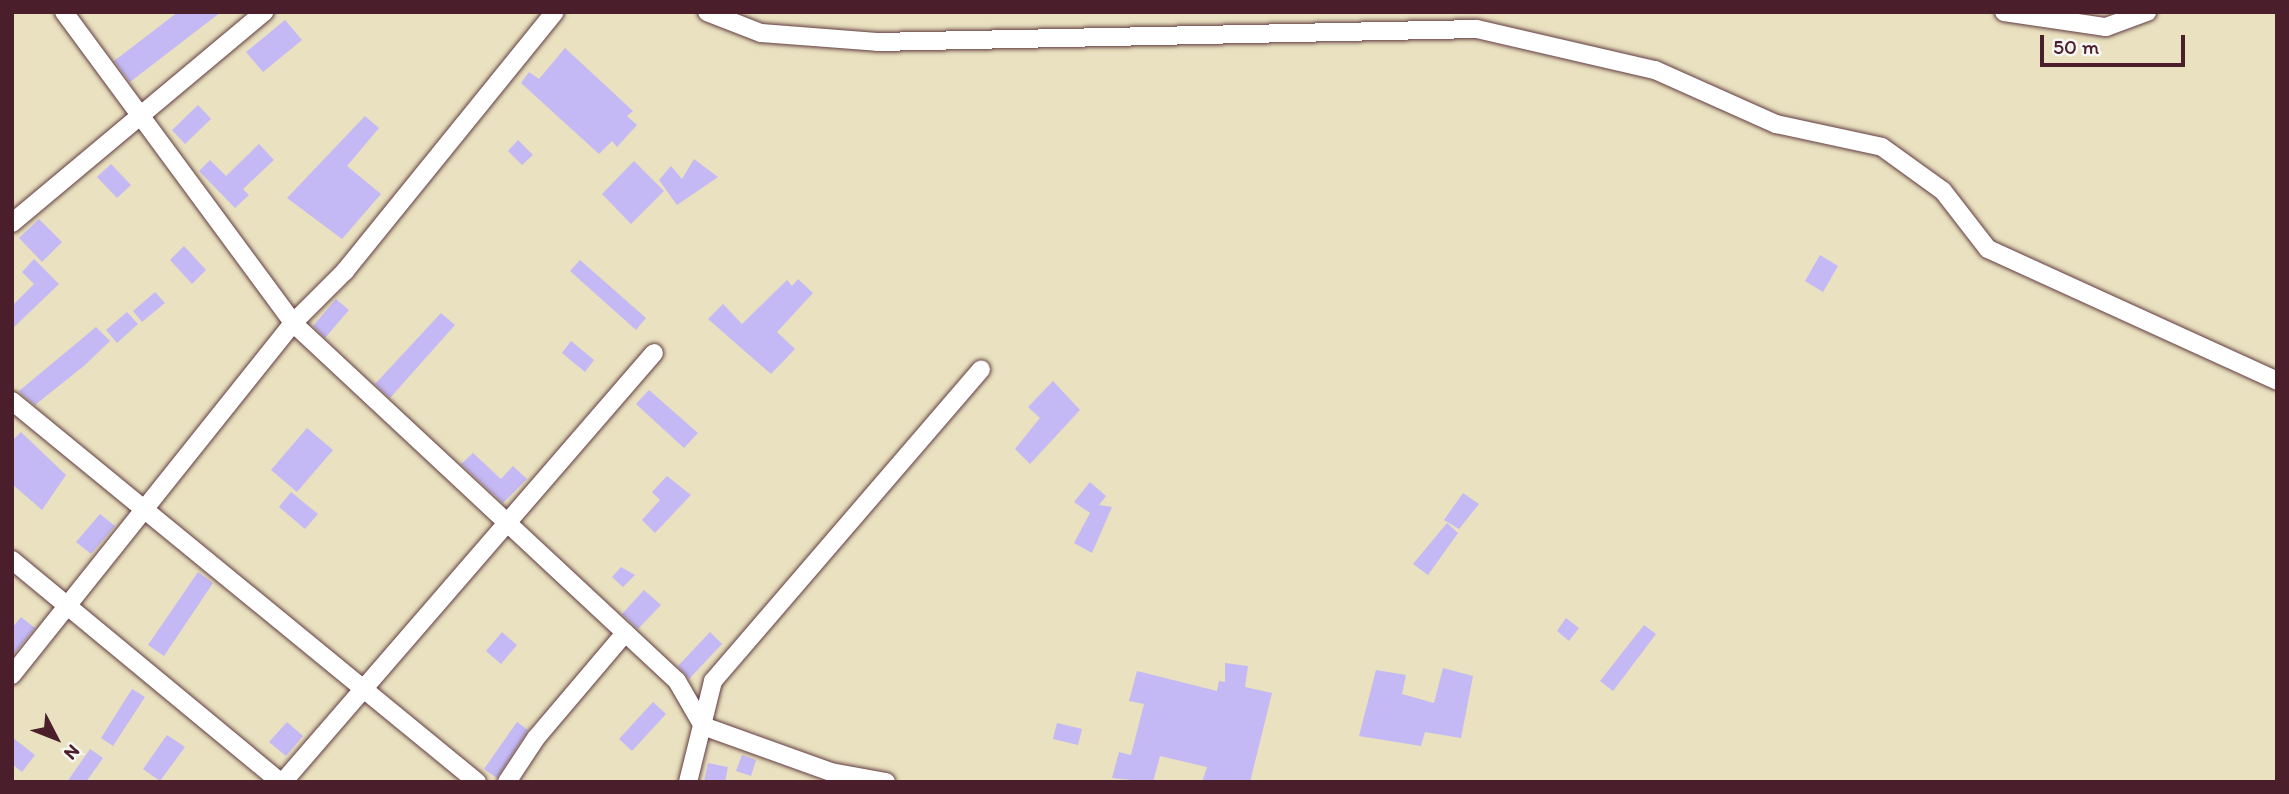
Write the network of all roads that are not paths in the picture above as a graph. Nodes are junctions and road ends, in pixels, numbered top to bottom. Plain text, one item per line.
1 (64, 12) edge
2 (264, 12) edge
3 (555, 12) edge
4 (707, 12) edge
5 (2004, 12) edge
6 (2147, 12) edge
7 (141, 112) junction
8 (12, 223) edge
9 (293, 323) junction
10 (654, 353) dead end
11 (981, 369) dead end
12 (2277, 381) edge
13 (12, 401) edge
14 (148, 508) junction
15 (507, 526) junction
16 (12, 559) edge
17 (70, 607) junction
18 (625, 633) junction
19 (12, 675) edge
20 (369, 688) junction
21 (703, 726) junction
22 (282, 782) edge
23 (477, 782) edge
24 (507, 782) edge
25 (688, 782) edge
26 (886, 782) edge

1 - 7 street
2 - 7 street
3 - 9 street
4 - 12 street
5 - 6 street
7 - 8 street
7 - 9 street
9 - 14 street
9 - 15 street
10 - 15 street
11 - 21 street
13 - 14 street
14 - 17 street
14 - 20 street
15 - 18 street
15 - 20 street
16 - 17 street
17 - 19 street
17 - 22 street
18 - 21 street
18 - 24 street
20 - 22 street
20 - 23 street
21 - 25 street
21 - 26 street

